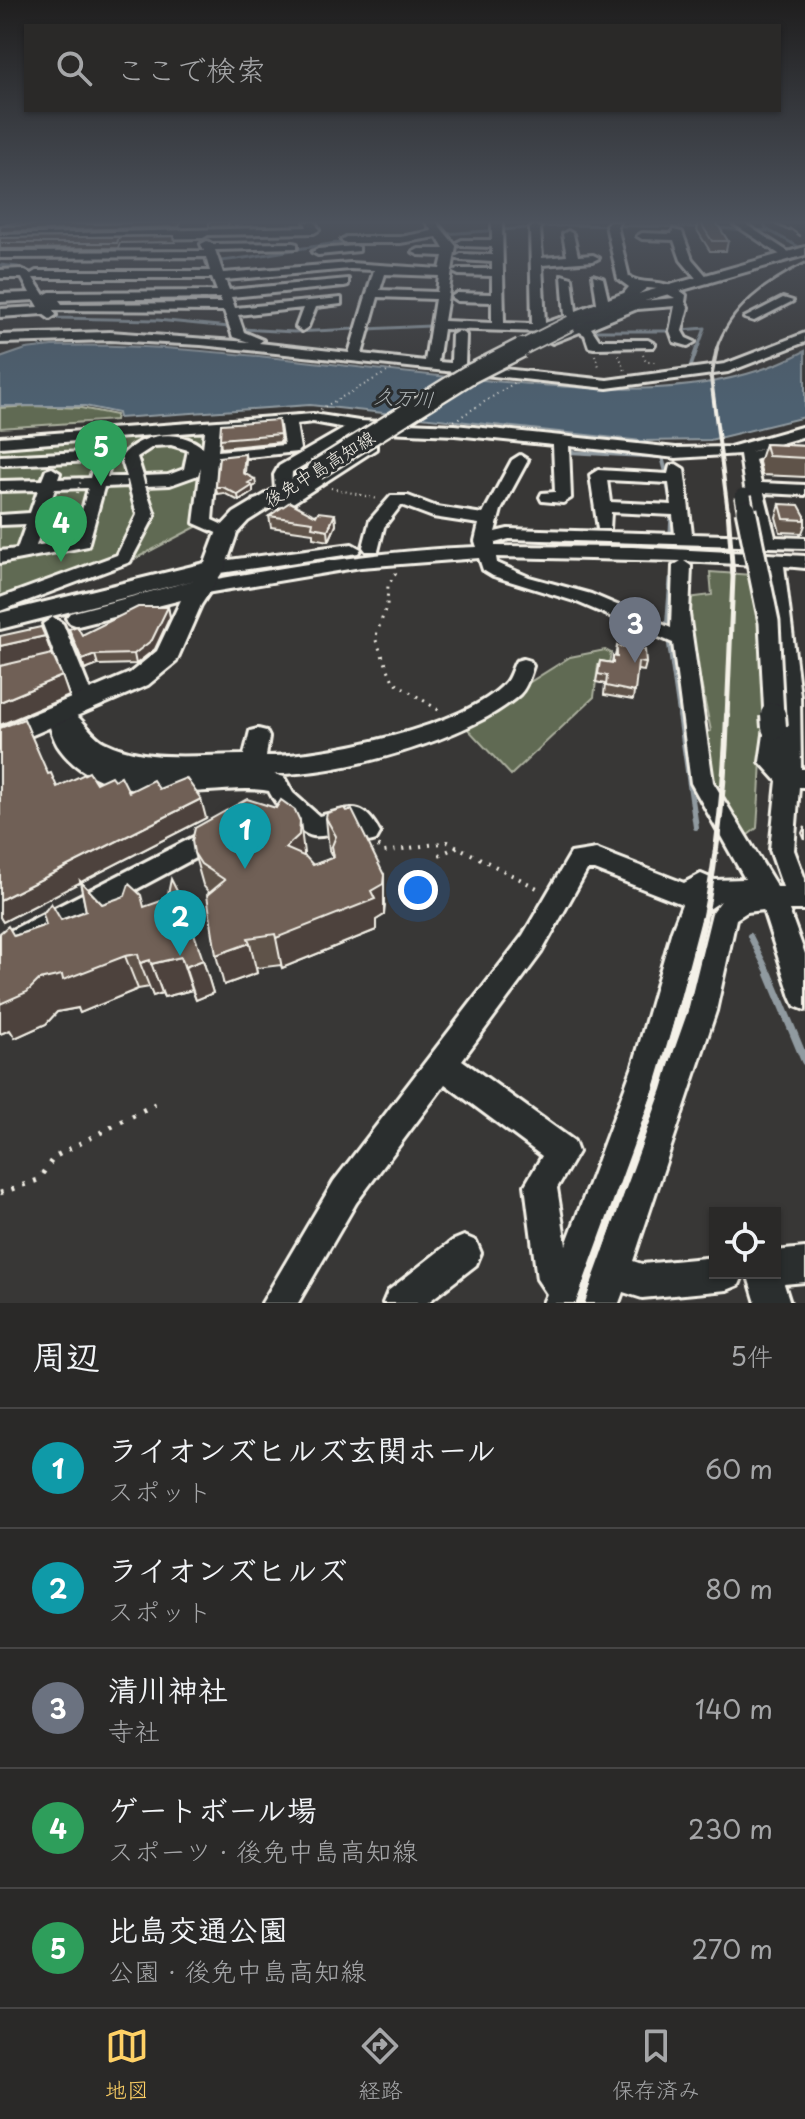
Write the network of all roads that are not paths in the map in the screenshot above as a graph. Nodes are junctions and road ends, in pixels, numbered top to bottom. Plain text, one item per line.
1 (33, 283) edge
2 (45, 283) edge
3 (72, 283) edge
4 (220, 283) edge
5 (340, 283) edge
6 (376, 283) edge
7 (442, 283) edge
8 (498, 283) edge
9 (538, 283) edge
10 (570, 283) edge
11 (598, 283) edge
12 (631, 283) edge
13 (699, 283) edge
14 (36, 285) junction
15 (0, 286) edge
16 (636, 286) junction
17 (373, 293) junction
18 (440, 296) junction
19 (674, 296) junction
20 (457, 297) dead end
21 (0, 298) edge
22 (498, 298) junction
23 (337, 301) dead end
24 (788, 302) dead end
25 (311, 303) junction
26 (227, 304) junction
27 (47, 310) junction
28 (604, 310) junction
29 (0, 313) edge
30 (640, 317) dead end
31 (434, 318) junction
32 (750, 318) dead end
33 (574, 322) junction
34 (498, 326) junction
35 (302, 327) dead end
36 (541, 328) junction
37 (459, 335) dead end
38 (61, 336) junction
39 (799, 336) edge
40 (0, 339) edge
41 (688, 342) dead end
42 (648, 344) dead end
43 (310, 351) junction
44 (354, 357) junction
45 (431, 365) junction
46 (475, 370) junction
47 (288, 420) junction
48 (359, 426) junction
49 (213, 427) junction
50 (401, 427) junction
51 (805, 431) edge
52 (0, 442) edge
53 (561, 443) junction
54 (805, 445) edge
55 (36, 452) dead end
56 (676, 453) junction
57 (210, 456) junction
58 (57, 458) junction
59 (520, 460) dead end
60 (1, 461) edge
61 (314, 477) junction
62 (677, 479) junction
63 (98, 482) junction
64 (47, 486) junction
65 (0, 488) edge
66 (283, 489) junction
67 (805, 490) edge
68 (748, 492) junction
69 (548, 497) dead end
70 (260, 504) junction
71 (601, 507) junction
72 (681, 510) junction
73 (90, 515) junction
74 (36, 518) junction
75 (0, 520) edge
76 (487, 520) junction
77 (604, 525) dead end
78 (227, 531) junction
79 (684, 539) junction
80 (768, 542) junction
81 (805, 543) edge
82 (372, 547) junction
83 (485, 547) junction
84 (805, 551) edge
85 (24, 554) junction
86 (0, 557) edge
87 (805, 562) edge
88 (682, 566) junction
89 (777, 570) junction
90 (805, 571) edge
91 (207, 578) junction
92 (0, 605) edge
93 (0, 621) edge
94 (795, 621) edge
95 (53, 624) junction
96 (0, 636) edge
97 (683, 639) junction
98 (523, 666) dead end
99 (798, 696) edge
100 (84, 703) junction
101 (57, 715) junction
102 (258, 737) dead end
103 (0, 739) edge
104 (254, 765) junction
105 (796, 778) edge
106 (285, 800) junction
107 (368, 833) dead end
108 (715, 892) junction
109 (792, 899) edge
110 (0, 950) edge
111 (805, 997) edge
112 (441, 1063) junction
113 (464, 1253) dead end
114 (805, 1265) edge
115 (781, 1267) edge
116 (709, 1275) edge
117 (766, 1279) edge
118 (567, 1283) edge
119 (607, 1288) edge
120 (279, 1303) edge
121 (400, 1303) edge
122 (773, 1303) edge

1 - 14 street
2 - 14 street
3 - 26 street
4 - 26 street
5 - 26 street
6 - 17 street
7 - 18 street
8 - 22 street
9 - 36 street
10 - 33 street
11 - 28 street
12 - 16 street
13 - 19 main road, 後免中島高知線
14 - 15 street
14 - 21 street
14 - 27 street
16 - 19 street
16 - 28 street
17 - 18 street
17 - 44 street
18 - 31 street
19 - 28 street
19 - 33 main road, 後免中島高知線
19 - 41 street
20 - 22 street
22 - 34 street
23 - 25 street
24 - 32 street
25 - 26 street
25 - 35 street
26 - 43 street
27 - 29 street
27 - 38 street
28 - 30 street
28 - 33 street
31 - 34 street
31 - 45 street
33 - 36 street
33 - 42 street
33 - 46 street
33 - 61 main road, 後免中島高知線, bridge
34 - 36 street
36 - 46 street
37 - 46 street
38 - 40 street
38 - 43 street
39 - 46 street
43 - 44 street
44 - 45 street
45 - 46 street
47 - 48 street
47 - 49 street
47 - 57 street
48 - 50 street
48 - 66 street
49 - 52 street
49 - 57 street
50 - 53 street
50 - 61 street
51 - 56 street
53 - 56 street
53 - 69 street
54 - 68 street
55 - 60 street
56 - 62 street
57 - 78 street
58 - 60 street
58 - 63 street
58 - 64 street
59 - 76 street
61 - 66 main road, 後免中島高知線
61 - 70 street
62 - 71 street
62 - 72 street
63 - 64 street
63 - 73 street
63 - 92 street
64 - 65 street
64 - 74 street
66 - 70 main road, 後免中島高知線
67 - 68 street
68 - 80 street
68 - 105 street, bridge
70 - 78 main road, 後免中島高知線
71 - 72 street
71 - 77 street
72 - 79 street
73 - 74 street
73 - 85 street
74 - 75 street
74 - 85 street
76 - 82 street
76 - 83 street
78 - 91 main road
79 - 80 street
79 - 83 street
80 - 81 street
82 - 83 street
82 - 91 street
83 - 84 street
83 - 87 street
83 - 88 street
83 - 91 street
83 - 97 street
85 - 86 street
88 - 89 street
88 - 97 street
89 - 90 street
89 - 94 street
91 - 93 main road
91 - 95 main road
91 - 100 main road
94 - 99 street
95 - 96 main road
95 - 100 street
97 - 109 street
98 - 104 street
99 - 105 street
100 - 101 main road
101 - 103 main road
101 - 104 street
101 - 106 street
102 - 104 street
105 - 109 street
106 - 107 street
106 - 110 street
108 - 109 street
108 - 112 street
108 - 118 street
109 - 111 street
109 - 119 street
112 - 118 street
112 - 120 street
113 - 121 street
114 - 115 street
116 - 119 street
117 - 122 street
118 - 119 street

